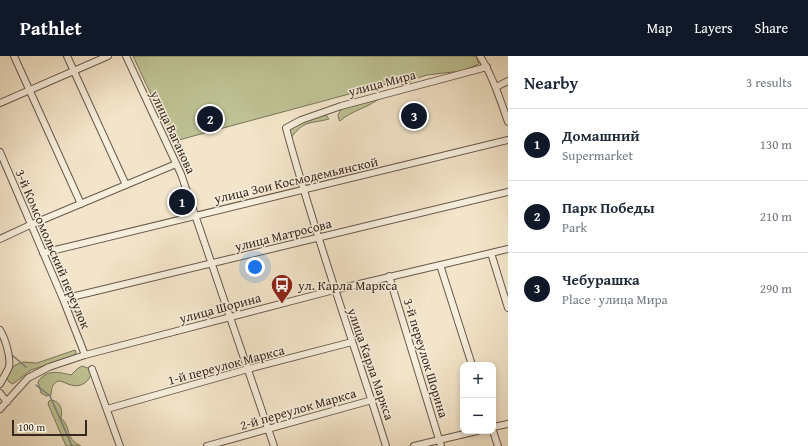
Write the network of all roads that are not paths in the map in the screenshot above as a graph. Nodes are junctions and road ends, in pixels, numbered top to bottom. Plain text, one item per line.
1 (14, 56) edge
2 (67, 56) edge
3 (108, 56) edge
4 (126, 56) edge
5 (480, 56) edge
6 (487, 67) junction
7 (74, 71) junction
8 (508, 81) edge
9 (496, 87) junction
10 (30, 90) junction
11 (0, 103) edge
12 (508, 122) edge
13 (286, 128) joint
14 (508, 140) edge
15 (0, 152) edge
16 (176, 164) junction
17 (126, 185) junction
18 (303, 190) junction
19 (508, 192) edge
20 (81, 204) junction
21 (196, 215) junction
22 (30, 225) junction
23 (318, 238) junction
24 (0, 239) edge
25 (508, 249) edge
26 (43, 253) junction
27 (491, 253) junction
28 (212, 264) junction
29 (440, 265) junction
30 (389, 276) junction
31 (334, 290) junction
32 (63, 299) junction
33 (508, 308) edge
34 (230, 316) junction
35 (0, 330) edge
36 (352, 342) junction
37 (85, 355) junction
38 (471, 362) edge
39 (92, 369) dead end
40 (248, 369) junction
41 (0, 384) edge
42 (0, 393) edge
43 (372, 400) junction
44 (6, 402) junction
45 (0, 409) edge
46 (107, 409) junction
47 (508, 424) edge
48 (496, 426) edge
49 (268, 429) junction
50 (468, 434) edge
51 (494, 434) edge
52 (440, 443) edge
53 (120, 446) edge
54 (206, 446) edge
55 (274, 446) edge
56 (386, 446) edge
57 (414, 446) edge
58 (498, 446) edge

1 - 10 street
2 - 7 street
3 - 7 street
4 - 16 street, улица Ваганова
5 - 6 street
6 - 9 street
6 - 13 street, улица Мира
7 - 10 street
7 - 17 street
8 - 9 street
9 - 12 street
10 - 11 street
10 - 20 street
13 - 18 street, улица Карла Маркса
14 - 18 street, улица Зои Космодемьянской
15 - 22 street, 3-й Комсомольский переулок
16 - 17 street
16 - 21 street, улица Ваганова
17 - 20 street
18 - 21 street, улица Зои Космодемьянской
18 - 23 street, улица Карла Маркса
19 - 23 street, улица Матросова
20 - 22 street
21 - 26 street, улица Зои Космодемьянской
21 - 28 street, улица Ваганова
22 - 24 street
22 - 26 street, 3-й Комсомольский переулок
23 - 28 street, улица Матросова
23 - 31 street, улица Карла Маркса
25 - 27 street, улица Шорина
26 - 32 street, 3-й Комсомольский переулок
27 - 29 street, улица Шорина
27 - 33 street
28 - 32 street, улица Матросова
28 - 34 street, улица Ваганова
29 - 30 street, улица Шорина
29 - 38 street
30 - 31 street, улица Шорина
30 - 52 street, 3-й переулок Шорина
31 - 34 street, улица Шорина
31 - 36 street, улица Карла Маркса
32 - 37 street, 3-й Комсомольский переулок
34 - 37 street, улица Шорина
34 - 40 street, улица Ваганова
35 - 41 street
36 - 40 street, 1-й переулок Маркса
36 - 43 street, улица Карла Маркса
37 - 44 street, улица Шорина
39 - 46 street
40 - 46 street, 1-й переулок Маркса
40 - 49 street, улица Ваганова
42 - 44 street
43 - 49 street, 2-й переулок Маркса
43 - 56 street, улица Карла Маркса
44 - 45 street, улица Шорина
46 - 53 street
47 - 48 street
49 - 54 street, 2-й переулок Маркса
49 - 55 street, улица Ваганова
50 - 52 street
51 - 58 street
52 - 57 street

